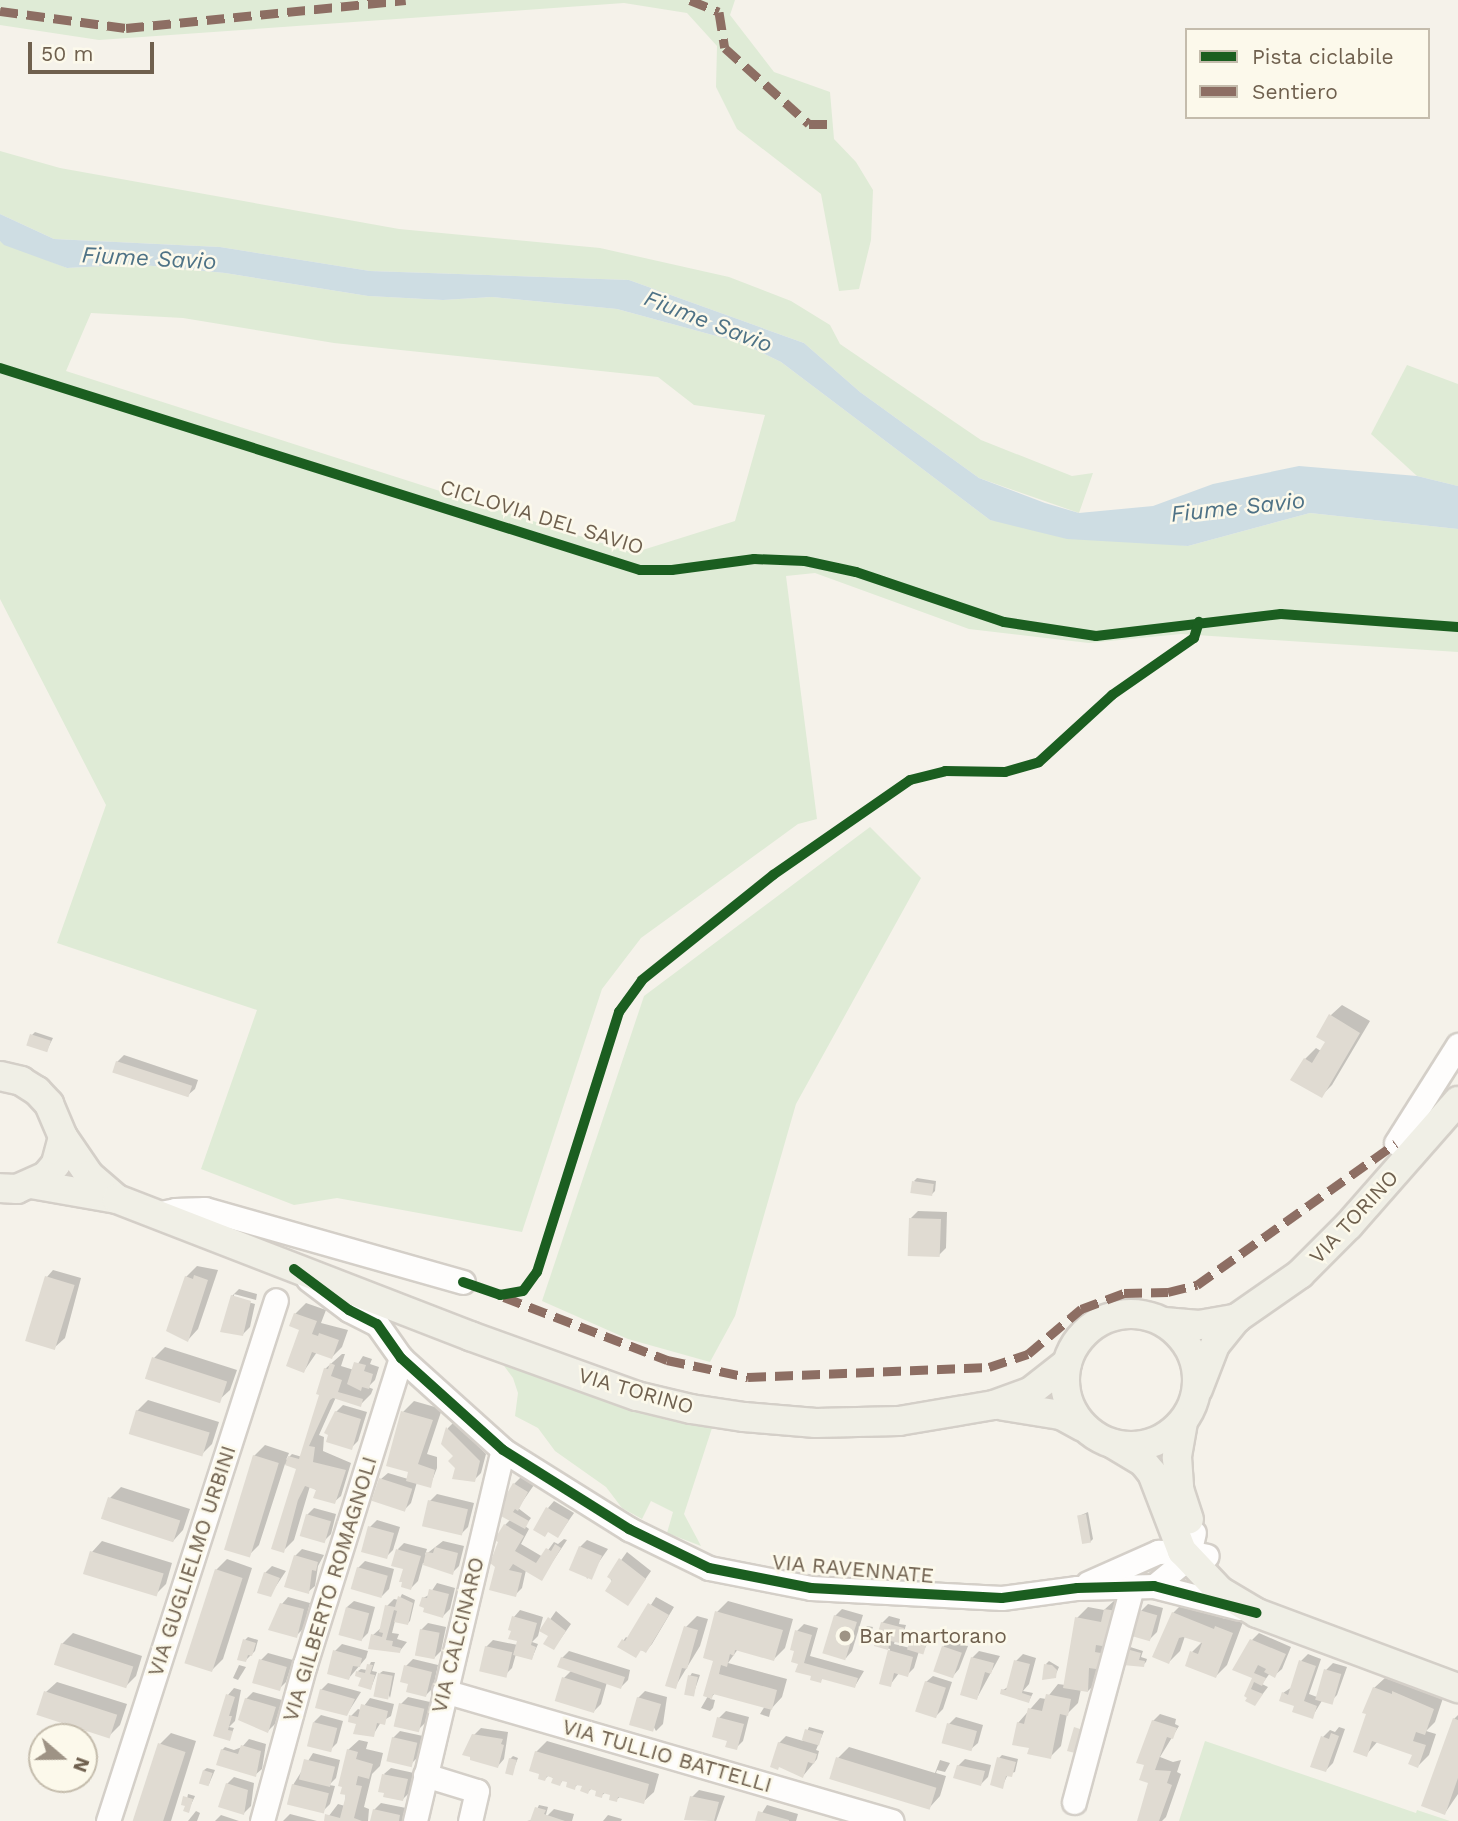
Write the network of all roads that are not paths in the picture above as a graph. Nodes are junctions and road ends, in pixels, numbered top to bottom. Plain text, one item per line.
1 (1458, 1045) edge
2 (0, 1076) edge
3 (1430, 1093) junction
4 (1458, 1101) edge
5 (1432, 1131) junction
6 (63, 1137) junction
7 (1396, 1143) dead end
8 (12, 1191) edge
9 (117, 1199) junction
10 (155, 1214) junction
11 (294, 1269) junction
12 (463, 1282) dead end
13 (276, 1300) dead end
14 (1237, 1318) junction
15 (1164, 1322) junction
16 (401, 1358) junction
17 (1067, 1363) junction
18 (1197, 1391) junction
19 (994, 1405) junction
20 (1183, 1422) junction
21 (1083, 1427) junction
22 (1113, 1444) junction
23 (503, 1450) junction
24 (1168, 1516) junction
25 (1192, 1550) junction
26 (1141, 1558) junction
27 (1143, 1587) junction
28 (1077, 1588) junction
29 (1257, 1613) junction
30 (1321, 1635) junction
31 (1458, 1688) edge
32 (444, 1691) junction
33 (425, 1775) junction
34 (1074, 1802) dead end
35 (108, 1821) edge
36 (262, 1821) edge
37 (415, 1821) edge
38 (470, 1821) edge
39 (891, 1821) edge

1 - 3 street
2 - 6 main road, VIA RAVENNATE
3 - 5 street
3 - 7 street
4 - 5 main road, VIA TORINO
5 - 14 main road, VIA TORINO
6 - 8 main road
6 - 9 main road, VIA RAVENNATE
8 - 9 main road, VIA RAVENNATE
9 - 10 main road, VIA RAVENNATE
10 - 11 main road, VIA RAVENNATE
10 - 12 street
11 - 16 street, VIA RAVENNATE
11 - 19 main road, VIA TORINO
13 - 35 street, VIA GUGLIELMO URBINI
14 - 15 main road, VIA TORINO
14 - 18 main road, VIA TORINO
15 - 17 main road
15 - 18 main road
16 - 23 street, VIA RAVENNATE
16 - 36 street, VIA GILBERTO ROMAGNOLI
17 - 19 main road, VIA TORINO
17 - 21 main road
18 - 20 main road
19 - 21 main road, VIA TORINO
20 - 22 main road
20 - 25 main road, VIA RAVENNATE
21 - 22 main road
22 - 24 main road, VIA RAVENNATE
23 - 28 street, VIA RAVENNATE
23 - 32 street, VIA CALCINARO
24 - 25 main road, VIA RAVENNATE
24 - 26 street
25 - 26 street, VIA RAVENNATE
25 - 27 street
25 - 29 main road, VIA RAVENNATE
25 - 30 main road, VIA RAVENNATE
26 - 28 street, VIA RAVENNATE
27 - 28 street, VIA RAVENNATE
27 - 29 street, VIA RAVENNATE
27 - 34 street
29 - 30 main road, VIA RAVENNATE
30 - 31 main road, VIA RAVENNATE
32 - 33 street, VIA CALCINARO
32 - 39 street, VIA TULLIO BATTELLI
33 - 37 street, VIA CALCINARO
33 - 38 street

